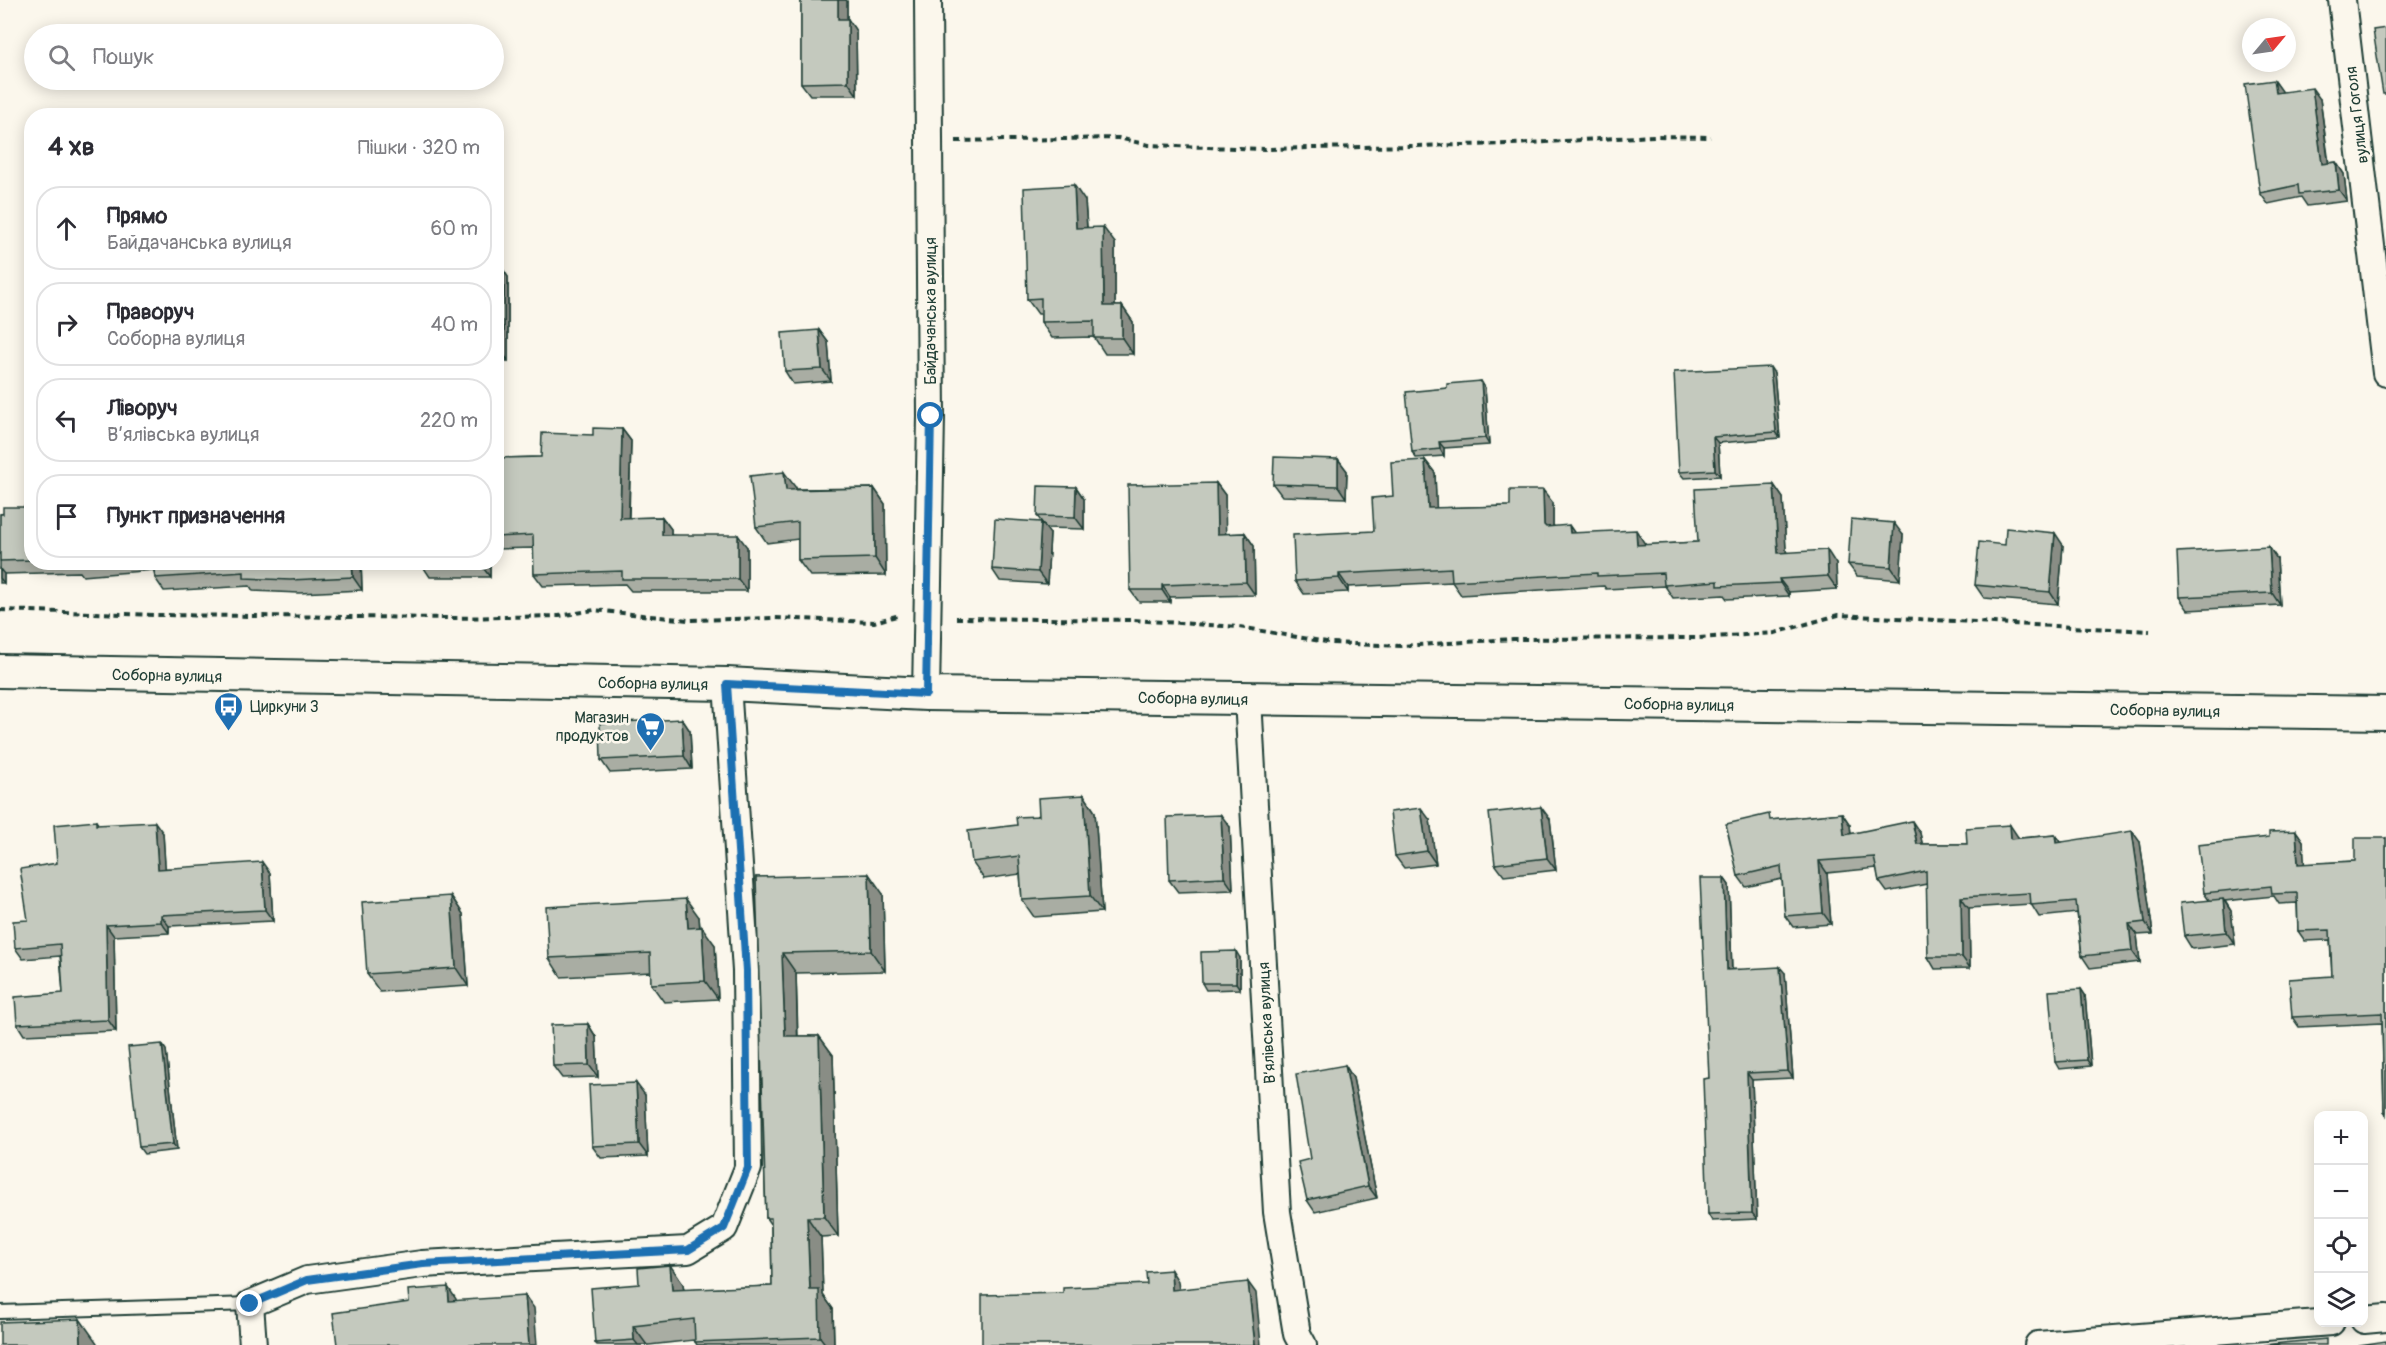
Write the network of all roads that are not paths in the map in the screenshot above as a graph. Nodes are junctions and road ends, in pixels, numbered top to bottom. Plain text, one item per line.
1 (928, 0) edge
2 (2342, 0) edge
3 (2386, 374) edge
4 (0, 671) edge
5 (727, 684) junction
6 (926, 694) junction
7 (1248, 699) junction
8 (2386, 713) edge
9 (250, 1304) junction
10 (0, 1312) edge
11 (2386, 1318) edge
12 (2368, 1320) edge
13 (2314, 1324) edge
14 (253, 1345) edge
15 (1303, 1345) edge
16 (2038, 1345) edge

1 - 6 street, Байдачанська вулиця
2 - 3 street, вулиця Гоголя
4 - 5 street, Соборна вулиця
5 - 6 street, Соборна вулиця
5 - 9 street
6 - 7 street, Соборна вулиця
7 - 8 street, Соборна вулиця
7 - 15 street, В’ялівська вулиця
9 - 10 lane
9 - 14 street
11 - 12 street
13 - 16 street

